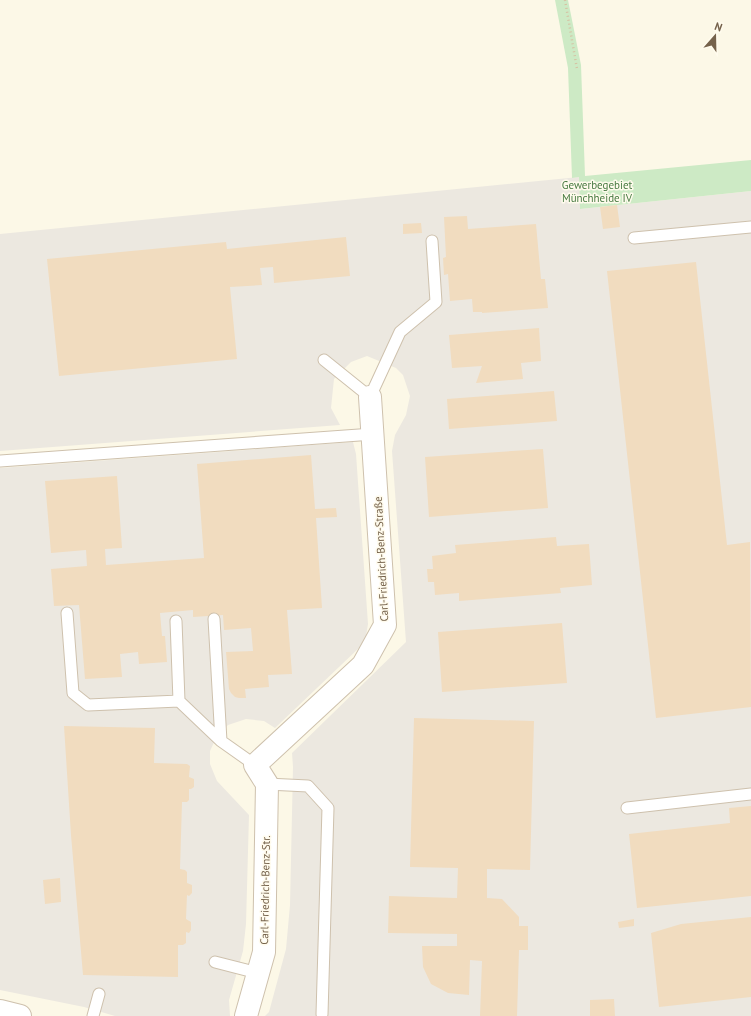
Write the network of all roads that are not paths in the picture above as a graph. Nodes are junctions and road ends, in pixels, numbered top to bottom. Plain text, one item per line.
1 (751, 227) edge
2 (634, 238) dead end
3 (432, 241) dead end
4 (324, 360) dead end
5 (370, 397) junction
6 (373, 434) junction
7 (0, 460) edge
8 (67, 613) dead end
9 (214, 619) dead end
10 (176, 621) dead end
11 (179, 701) junction
12 (221, 741) junction
13 (255, 765) junction
14 (266, 784) junction
15 (751, 794) edge
16 (627, 808) dead end
17 (215, 962) dead end
18 (258, 973) junction
19 (99, 994) dead end
20 (0, 1012) edge
21 (322, 1014) dead end
22 (20, 1016) edge
23 (93, 1016) edge
24 (246, 1016) edge

1 - 2 lane
3 - 5 lane
4 - 5 lane
5 - 6 street, Carl-Friedrich-Benz-Straße
6 - 7 lane
6 - 13 street, Carl-Friedrich-Benz-Straße
8 - 11 lane
9 - 12 lane
10 - 11 lane
11 - 12 lane
12 - 13 lane
13 - 14 street
14 - 18 street, Carl-Friedrich-Benz-Str.
14 - 21 lane
15 - 16 lane
17 - 18 lane
18 - 24 street, Carl-Friedrich-Benz-Str.
19 - 23 lane
20 - 22 street

